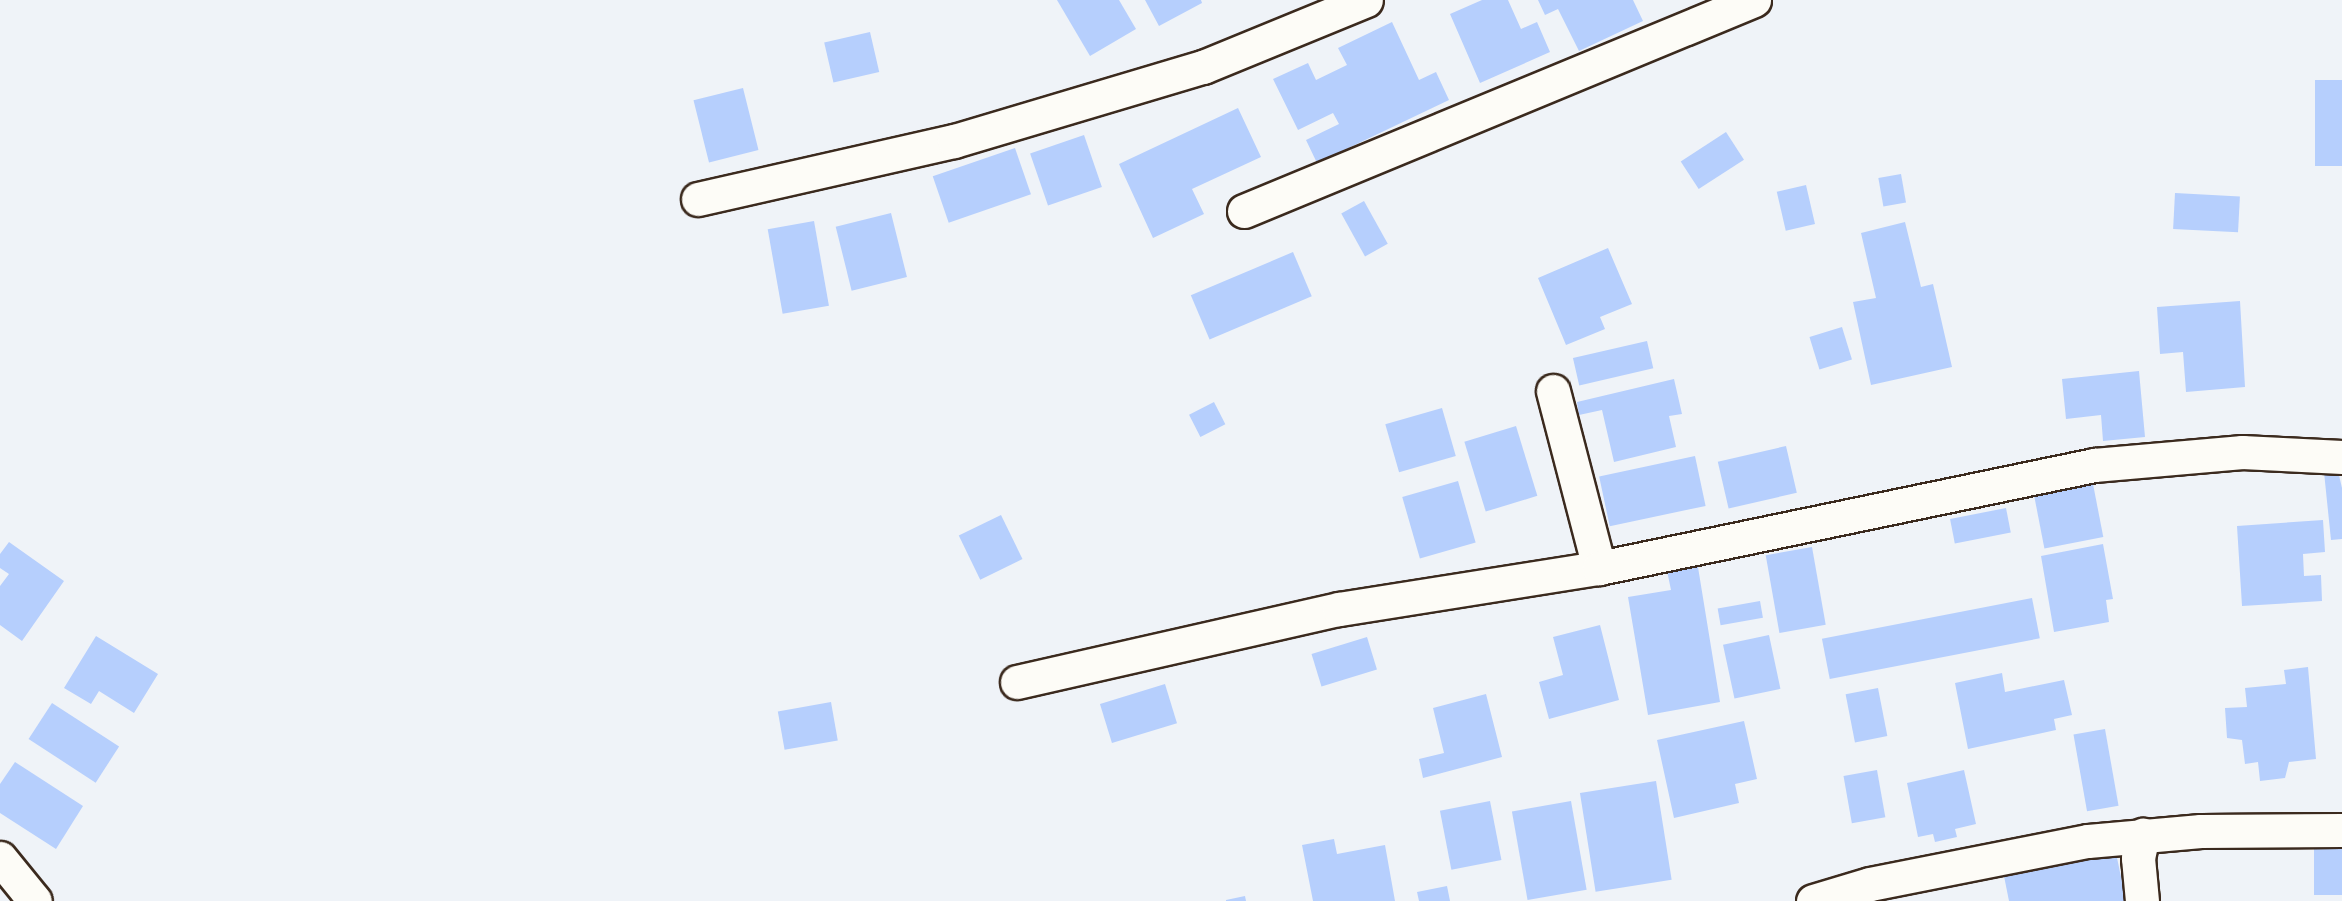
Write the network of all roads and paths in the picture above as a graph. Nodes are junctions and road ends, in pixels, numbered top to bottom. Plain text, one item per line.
1 (1366, 0) edge
2 (1754, 0) edge
3 (698, 200) dead end
4 (1244, 211) dead end
5 (1553, 391) dead end
6 (2342, 457) edge
7 (1599, 568) junction
8 (1017, 682) dead end
9 (2342, 830) edge
10 (2143, 835) junction
11 (0, 858) edge
12 (36, 901) edge
13 (1813, 901) edge
14 (2142, 901) edge

1 - 3 street
2 - 4 street
5 - 7 street
6 - 7 street
7 - 8 street
9 - 10 street
10 - 13 street
10 - 14 street
11 - 12 street

